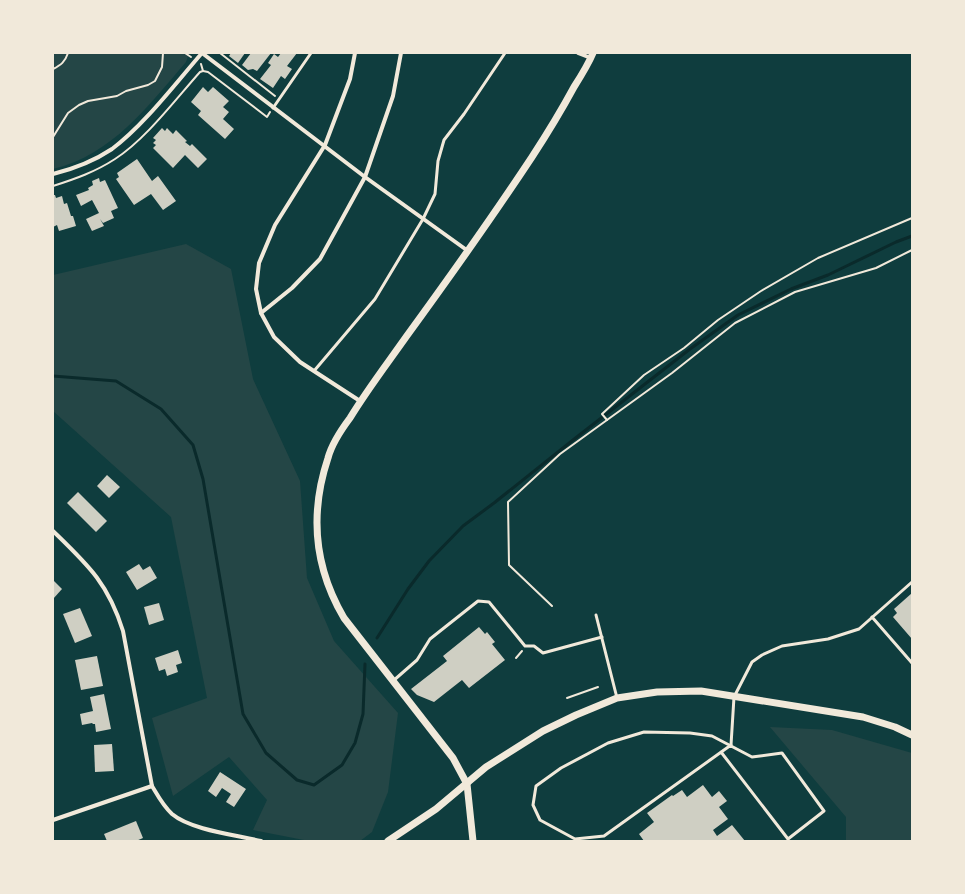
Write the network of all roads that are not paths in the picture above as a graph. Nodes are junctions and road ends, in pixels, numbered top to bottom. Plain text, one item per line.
1 (202, 53) edge
2 (311, 53) edge
3 (355, 53) edge
4 (401, 53) edge
5 (505, 53) edge
6 (578, 53) edge
7 (592, 56) edge
8 (274, 108) junction
9 (325, 145) junction
10 (53, 174) edge
11 (365, 177) junction
12 (423, 219) junction
13 (468, 251) junction
14 (261, 313) junction
15 (314, 371) junction
16 (360, 402) junction
17 (53, 532) edge
18 (912, 582) edge
19 (596, 615) dead end
20 (872, 617) junction
21 (602, 637) junction
22 (912, 663) edge
23 (393, 681) junction
24 (734, 697) junction
25 (616, 698) junction
26 (912, 735) edge
27 (731, 745) junction
28 (721, 752) junction
29 (467, 784) junction
30 (152, 786) junction
31 (53, 820) edge
32 (260, 841) edge
33 (388, 841) edge
34 (473, 841) edge

1 - 8 street
1 - 10 street
2 - 8 lane
3 - 9 street
4 - 11 street
5 - 12 lane
6 - 7 street
7 - 13 street
8 - 9 street
9 - 11 street
9 - 14 street
11 - 12 street
11 - 14 street
12 - 13 street
12 - 15 lane
13 - 16 street
14 - 15 street
15 - 16 street
16 - 23 street
17 - 30 street
18 - 20 lane
19 - 21 lane
20 - 22 lane
20 - 24 lane
21 - 23 lane
21 - 25 lane
23 - 29 street
24 - 25 street
24 - 26 street
24 - 27 lane
25 - 29 street
27 - 28 lane
27 - 28 lane
27 - 28 lane
29 - 33 street
29 - 34 street
30 - 31 street
30 - 32 street

